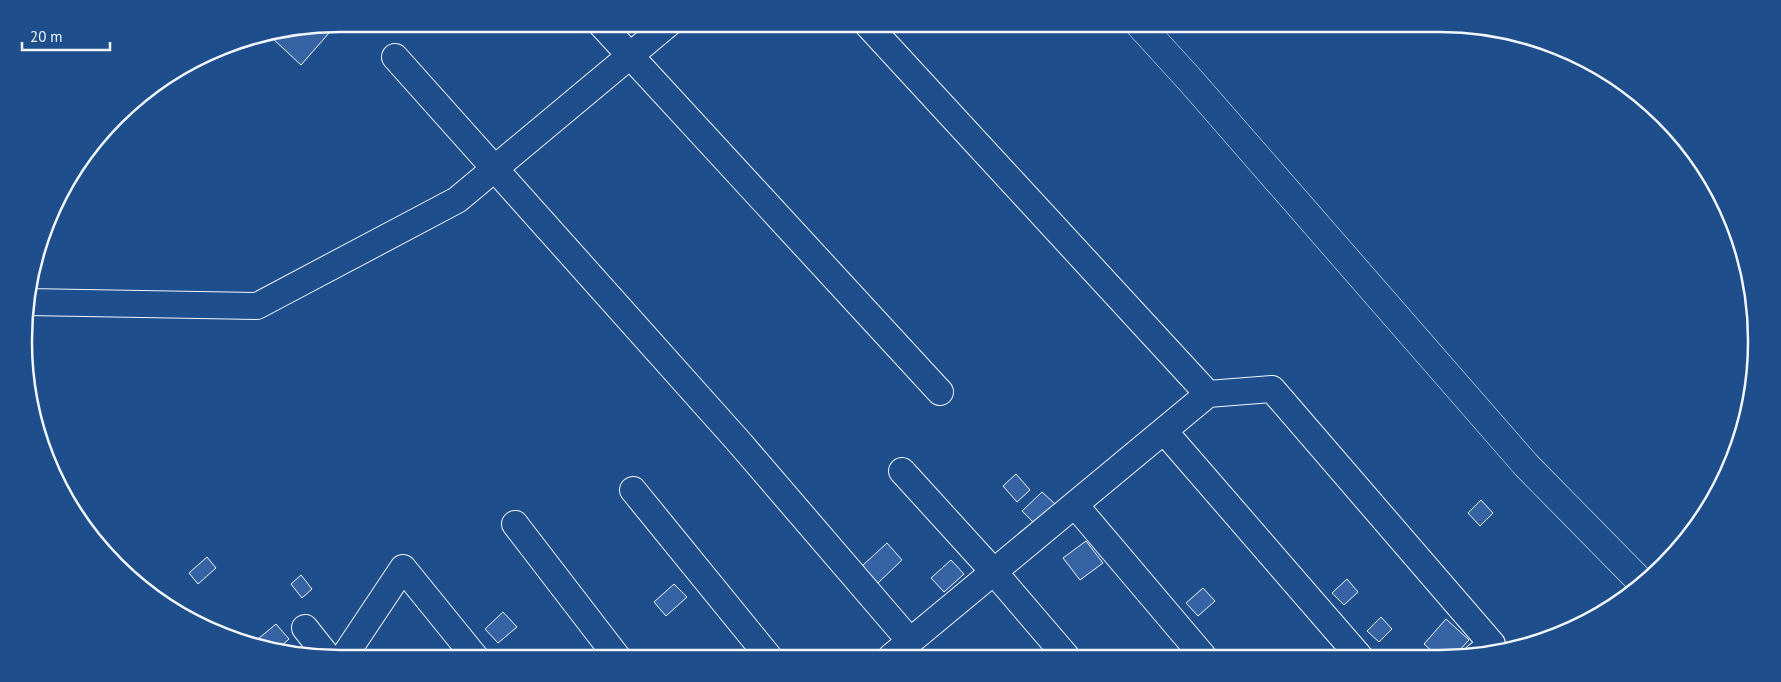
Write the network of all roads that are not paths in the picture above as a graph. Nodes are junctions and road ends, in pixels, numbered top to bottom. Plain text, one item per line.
1 (608, 32) edge
2 (658, 32) edge
3 (874, 32) edge
4 (1146, 32) edge
5 (630, 56) junction
6 (395, 57) dead end
7 (494, 168) junction
8 (35, 302) edge
9 (940, 392) dead end
10 (1208, 394) junction
11 (1164, 430) junction
12 (902, 472) dead end
13 (633, 490) dead end
14 (1075, 505) junction
15 (515, 524) dead end
16 (994, 572) junction
17 (1637, 578) edge
18 (305, 628) dead end
19 (1490, 646) edge
20 (322, 649) edge
21 (348, 650) edge
22 (470, 650) edge
23 (612, 650) edge
24 (763, 650) edge
25 (901, 650) edge
26 (903, 650) edge
27 (1061, 650) edge
28 (1198, 650) edge
29 (1354, 650) edge

1 - 5 street
2 - 5 street
3 - 10 street
4 - 17 main road
5 - 7 street
5 - 9 street
6 - 7 street
7 - 8 street
7 - 25 street
10 - 11 street
10 - 19 street
11 - 14 street
11 - 29 street
12 - 16 street
13 - 24 street
14 - 16 street
14 - 28 street
15 - 23 street
16 - 26 street
16 - 27 street
18 - 20 street
21 - 22 street

